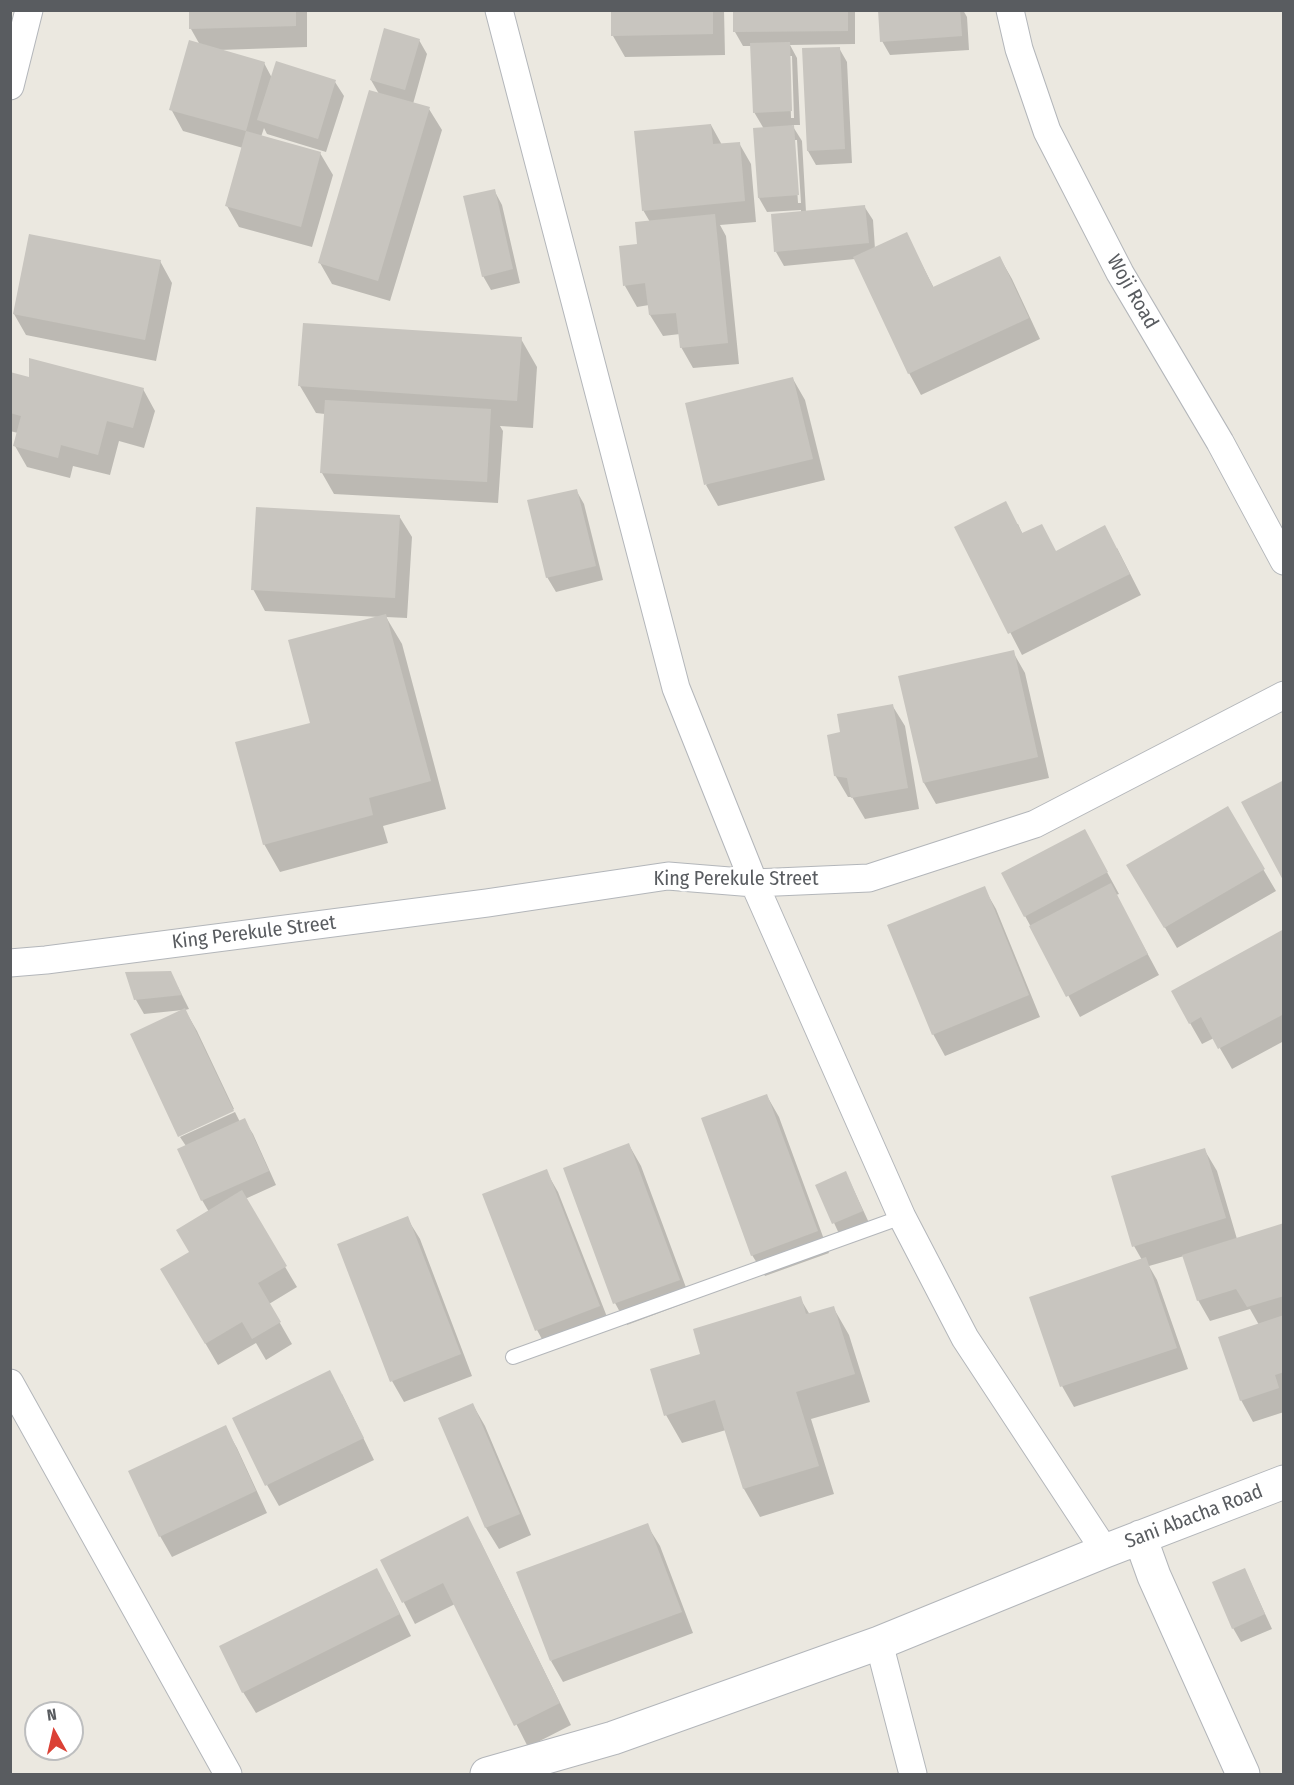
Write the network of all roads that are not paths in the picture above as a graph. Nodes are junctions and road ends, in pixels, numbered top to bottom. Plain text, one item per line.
1 (29, 10) edge
2 (499, 10) edge
3 (1010, 10) edge
4 (10, 86) edge
5 (1284, 561) edge
6 (1284, 695) edge
7 (754, 882) junction
8 (10, 963) edge
9 (903, 1217) junction
10 (513, 1357) dead end
11 (10, 1383) edge
12 (1284, 1482) edge
13 (1140, 1537) junction
14 (1105, 1551) junction
15 (879, 1643) junction
16 (228, 1774) edge
17 (487, 1774) edge
18 (913, 1774) edge
19 (1243, 1774) edge

1 - 4 street
2 - 7 street
3 - 5 street, Woji Road
6 - 7 street, King Perekule Street
7 - 8 street, King Perekule Street
7 - 9 street
9 - 10 lane
9 - 14 street
11 - 16 street
12 - 13 street, Sani Abacha Road
13 - 14 street, Sani Abacha Road
13 - 19 street
14 - 15 street, Sani Abacha Road
15 - 17 street, Sani Abacha Road
15 - 18 street

